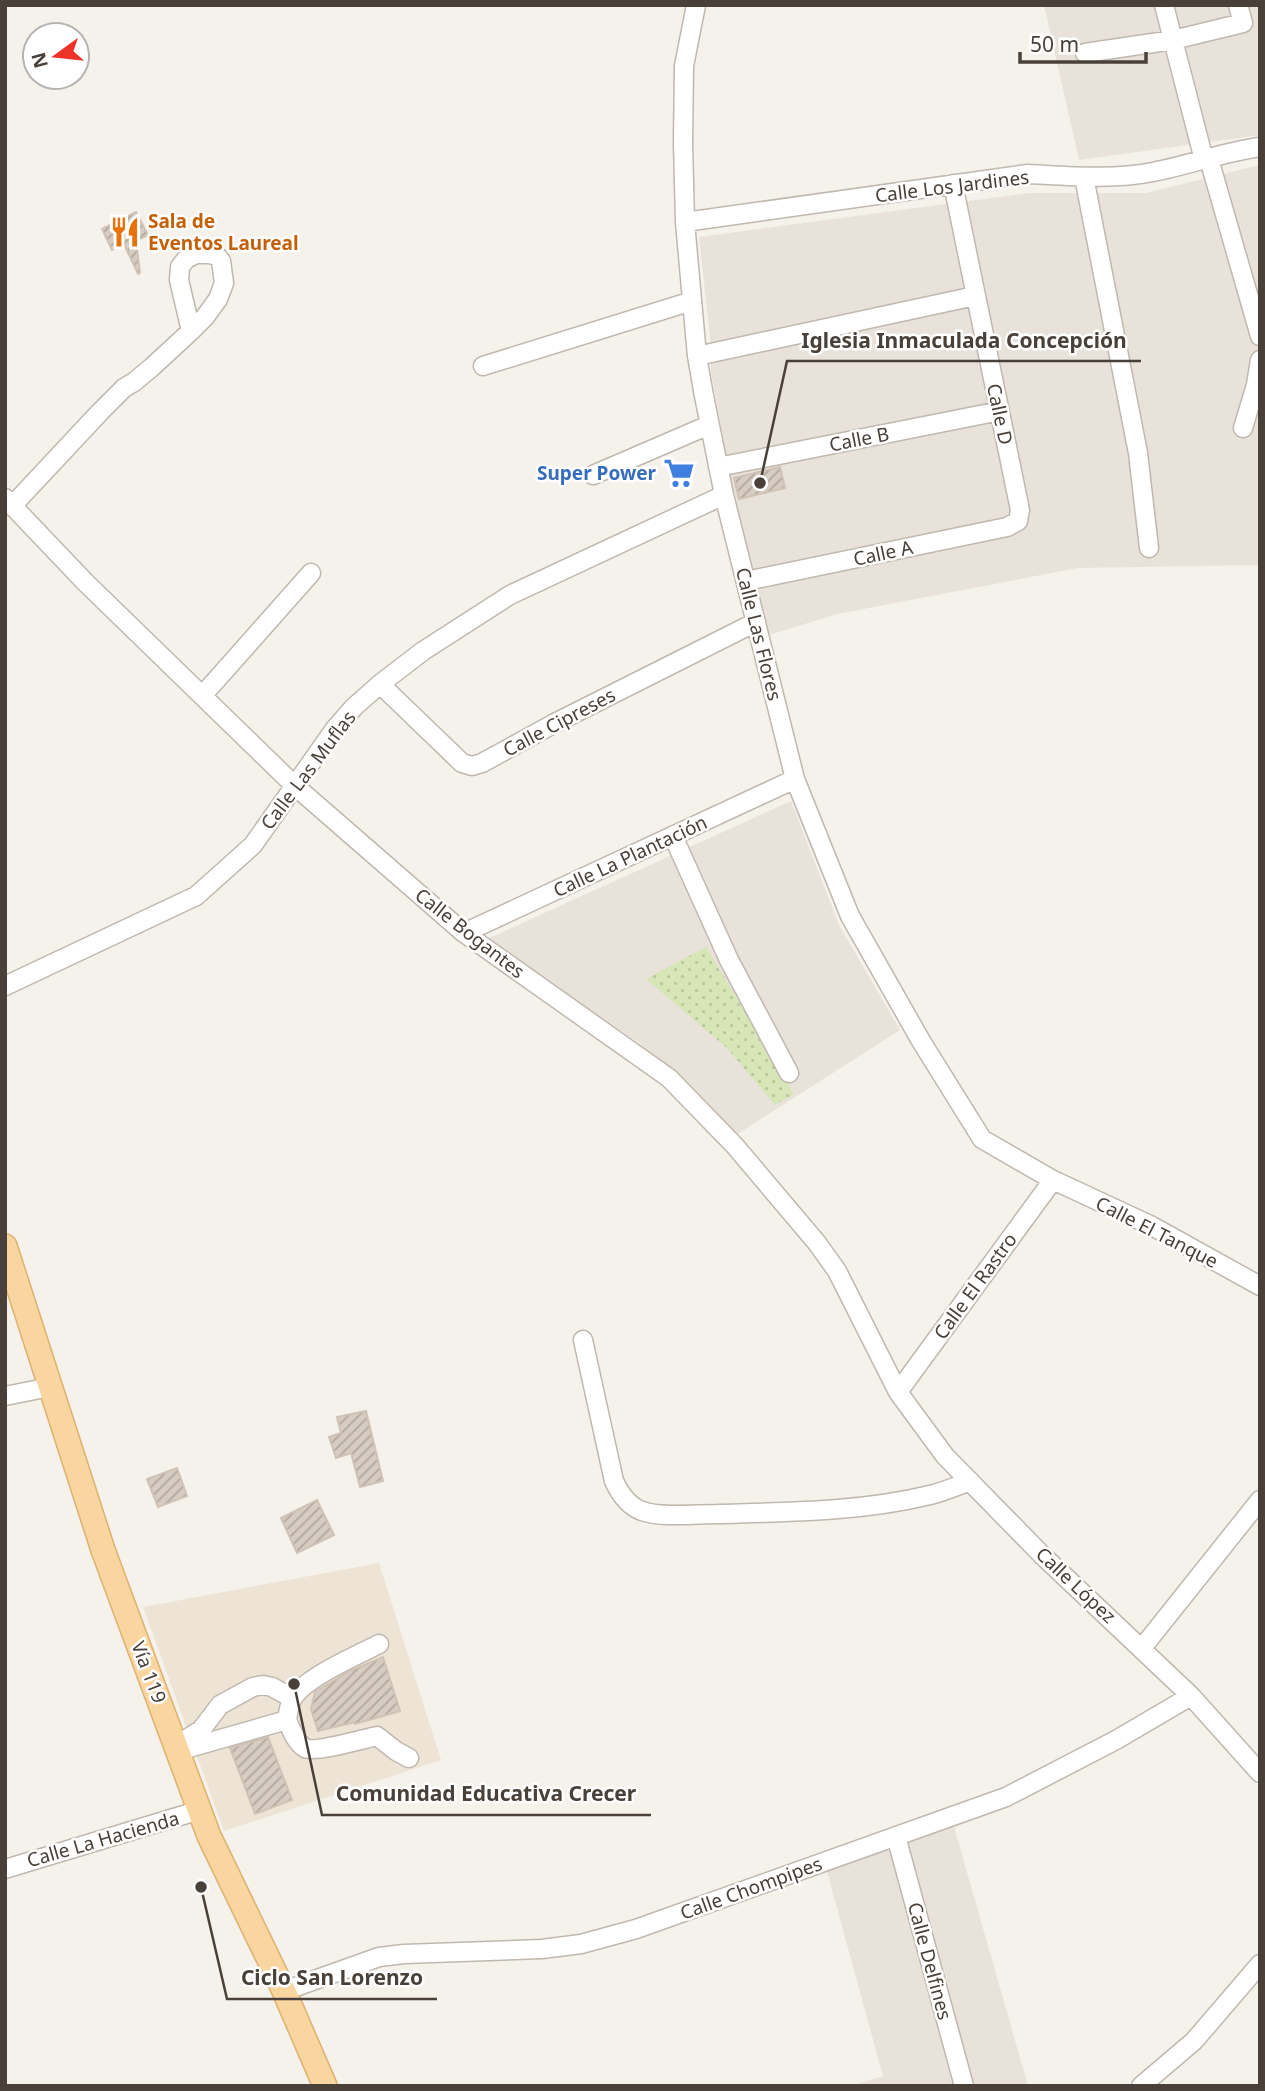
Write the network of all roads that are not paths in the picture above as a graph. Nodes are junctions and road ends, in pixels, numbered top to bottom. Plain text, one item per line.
1 (696, 5) edge
2 (1164, 5) edge
3 (1238, 5) edge
4 (1173, 40) junction
5 (1085, 53) dead end
6 (1260, 147) edge
7 (1207, 160) junction
8 (1084, 177) junction
9 (953, 184) junction
10 (685, 222) junction
11 (975, 296) junction
12 (692, 301) junction
13 (191, 331) dead end
14 (1260, 335) edge
15 (697, 356) junction
16 (1260, 360) edge
17 (483, 366) dead end
18 (1000, 411) junction
19 (709, 425) junction
20 (1243, 428) dead end
21 (718, 467) junction
22 (593, 475) dead end
23 (724, 495) junction
24 (9, 502) edge
25 (1018, 521) joint
26 (1149, 548) dead end
27 (311, 573) dead end
28 (746, 581) junction
29 (756, 622) junction
30 (380, 684) junction
31 (202, 696) junction
32 (795, 779) junction
33 (295, 786) junction
34 (673, 835) junction
35 (464, 933) junction
36 (5, 986) edge
37 (789, 1073) dead end
38 (1052, 1180) junction
39 (5, 1246) edge
40 (1260, 1286) edge
41 (583, 1340) dead end
42 (50, 1387) junction
43 (898, 1392) junction
44 (5, 1396) edge
45 (970, 1481) junction
46 (1260, 1500) edge
47 (379, 1644) dead end
48 (1142, 1648) junction
49 (1191, 1696) junction
50 (292, 1698) junction
51 (287, 1720) junction
52 (177, 1748) junction
53 (410, 1758) dead end
54 (1260, 1773) edge
55 (200, 1810) junction
56 (896, 1836) junction
57 (5, 1869) edge
58 (1260, 1964) edge
59 (284, 1991) junction
60 (325, 2086) edge
61 (964, 2086) edge
62 (1141, 2086) edge

1 - 10 street, Calle Las Flores
2 - 4 street
3 - 4 street
4 - 5 street
4 - 7 street
6 - 7 street, Calle Los Jardines
7 - 8 street, Calle Los Jardines
7 - 14 street
8 - 9 street, Calle Los Jardines
8 - 26 street
9 - 10 street, Calle Los Jardines
9 - 11 street, Calle D
10 - 12 street, Calle Las Flores
11 - 15 street
11 - 18 street, Calle D
12 - 15 street, Calle Las Flores
12 - 17 street
13 - 24 street
15 - 19 street, Calle Las Flores
16 - 20 street
18 - 21 street, Calle B
18 - 25 street, Calle D
19 - 21 street, Calle Las Flores
19 - 22 street
21 - 23 street, Calle Las Flores
23 - 28 street, Calle Las Flores
23 - 30 street, Calle Las Muflas
24 - 31 street, Calle Bogantes
25 - 28 street, Calle A
27 - 31 street
28 - 29 street, Calle Las Flores
29 - 30 street, Calle Cipreses
29 - 32 street, Calle Las Flores
30 - 33 street, Calle Las Muflas
31 - 33 street, Calle Bogantes
32 - 34 street, Calle La Plantación
32 - 38 street, Calle Las Flores
33 - 35 street, Calle Bogantes
33 - 36 street, Calle Las Muflas
34 - 35 street, Calle La Plantación
34 - 37 street
35 - 43 street, Calle Bogantes
38 - 40 street, Calle El Tanque
38 - 43 street, Calle El Rastro
39 - 42 main road, Vía 119
41 - 45 street
42 - 44 street
42 - 52 main road, Vía 119
43 - 45 street, Calle López
45 - 48 street, Calle López
46 - 48 street
47 - 50 street
48 - 49 street, Calle López
49 - 54 street, Calle López
49 - 56 street, Calle Chompipes
50 - 51 street
50 - 52 street
51 - 52 street
51 - 53 street
52 - 55 main road, Vía 119
55 - 57 street, Calle La Hacienda
55 - 59 main road, Vía 119
56 - 59 street, Calle Chompipes
56 - 61 street, Calle Delfines
58 - 62 street
59 - 60 main road, Vía 119

